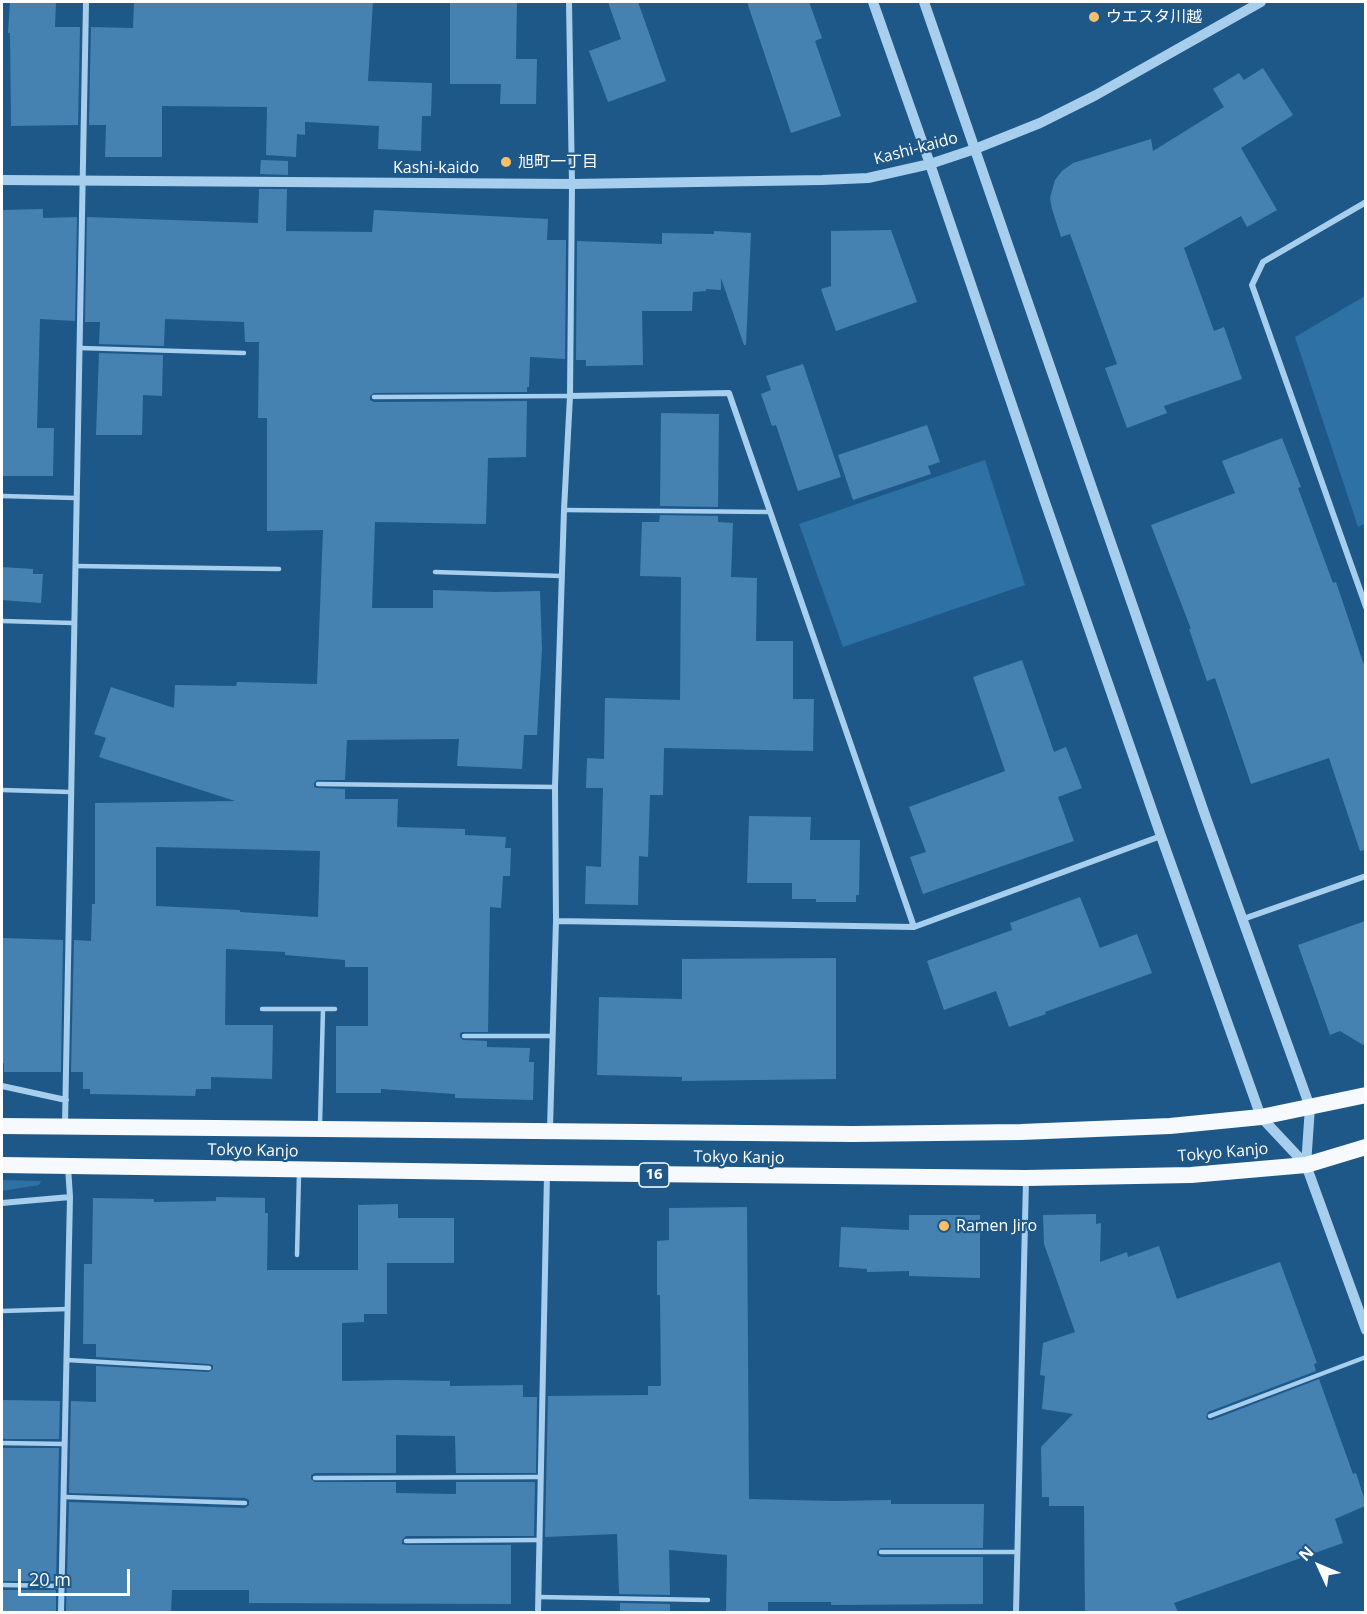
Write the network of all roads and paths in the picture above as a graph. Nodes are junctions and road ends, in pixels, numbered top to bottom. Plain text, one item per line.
1 (86, 2) edge
2 (569, 2) edge
3 (873, 2) edge
4 (924, 2) edge
5 (1261, 2) edge
6 (975, 149) junction
7 (930, 164) junction
8 (2, 180) edge
9 (83, 181) junction
10 (572, 184) junction
11 (1365, 202) edge
12 (80, 348) junction
13 (244, 353) dead end
14 (570, 396) junction
15 (374, 397) dead end
16 (2, 496) edge
17 (76, 498) junction
18 (564, 510) junction
19 (770, 512) junction
20 (75, 566) junction
21 (279, 569) dead end
22 (435, 572) dead end
23 (562, 576) junction
24 (1365, 607) edge
25 (2, 621) edge
26 (74, 623) junction
27 (318, 784) dead end
28 (555, 787) junction
29 (2, 790) edge
30 (70, 792) junction
31 (1161, 836) junction
32 (1365, 876) edge
33 (1243, 919) junction
34 (556, 921) junction
35 (914, 927) junction
36 (262, 1009) dead end
37 (323, 1009) junction
38 (335, 1009) dead end
39 (464, 1036) dead end
40 (552, 1036) junction
41 (2, 1086) edge
42 (1365, 1095) edge
43 (66, 1100) junction
44 (1310, 1107) junction
45 (1261, 1118) junction
46 (2, 1126) edge
47 (65, 1128) junction
48 (320, 1130) junction
49 (550, 1132) junction
50 (1365, 1147) edge
51 (2, 1165) edge
52 (1306, 1165) junction
53 (68, 1166) junction
54 (299, 1170) junction
55 (547, 1173) junction
56 (1026, 1178) junction
57 (70, 1197) junction
58 (2, 1203) edge
59 (297, 1255) dead end
60 (68, 1309) junction
61 (2, 1311) edge
62 (1365, 1329) edge
63 (1365, 1357) edge
64 (67, 1360) junction
65 (209, 1368) dead end
66 (1210, 1416) dead end
67 (2, 1443) edge
68 (64, 1444) junction
69 (541, 1477) junction
70 (315, 1478) dead end
71 (64, 1497) junction
72 (245, 1503) dead end
73 (540, 1540) junction
74 (406, 1541) dead end
75 (881, 1552) dead end
76 (1016, 1552) junction
77 (2, 1585) edge
78 (62, 1586) junction
79 (538, 1598) junction
80 (708, 1600) dead end
81 (61, 1612) edge
82 (538, 1612) edge
83 (1016, 1612) edge

1 - 9 street
2 - 10 street
3 - 7 street
4 - 6 street
5 - 6 street, Kashi-kaido
6 - 7 street, Kashi-kaido
6 - 33 street
7 - 10 street, Kashi-kaido
7 - 31 street
8 - 9 street, Kashi-kaido
9 - 10 street, Kashi-kaido
9 - 12 street
10 - 14 street
11 - 24 street
12 - 13 lane
12 - 17 street
14 - 15 lane
14 - 18 street
14 - 19 street
16 - 17 lane
17 - 20 street
18 - 19 lane
18 - 23 street
19 - 35 street
20 - 21 lane
20 - 26 street
22 - 23 lane
23 - 28 street
25 - 26 lane
26 - 30 street
27 - 28 lane
28 - 34 street
29 - 30 lane
30 - 43 street
31 - 35 street
31 - 45 street
32 - 33 street
33 - 44 street
34 - 35 street
34 - 40 street
36 - 37 lane
37 - 38 lane
37 - 48 lane
39 - 40 lane
40 - 49 street
41 - 43 street
42 - 44 highway, Tokyo Kanjo
43 - 47 street
44 - 45 highway, Tokyo Kanjo
44 - 52 street
45 - 49 highway, Tokyo Kanjo
45 - 52 street
46 - 47 highway, Tokyo Kanjo
47 - 48 highway, Tokyo Kanjo
48 - 49 highway, Tokyo Kanjo
50 - 52 highway, Tokyo Kanjo / 16
51 - 53 highway, Tokyo Kanjo / 16
52 - 56 highway, Tokyo Kanjo / 16
52 - 62 street
53 - 54 highway, Tokyo Kanjo / 16
53 - 57 street
54 - 55 highway, Tokyo Kanjo / 16
54 - 59 lane
55 - 56 highway, Tokyo Kanjo / 16
55 - 69 street
56 - 76 street
57 - 58 street
57 - 60 street
60 - 61 lane
60 - 64 street
63 - 66 lane
64 - 65 lane
64 - 68 street
67 - 68 lane
68 - 71 street
69 - 70 lane
69 - 73 street
71 - 72 lane
71 - 78 street
73 - 74 lane
73 - 79 street
75 - 76 lane
76 - 83 street
77 - 78 lane
78 - 81 street
79 - 80 lane
79 - 82 street

